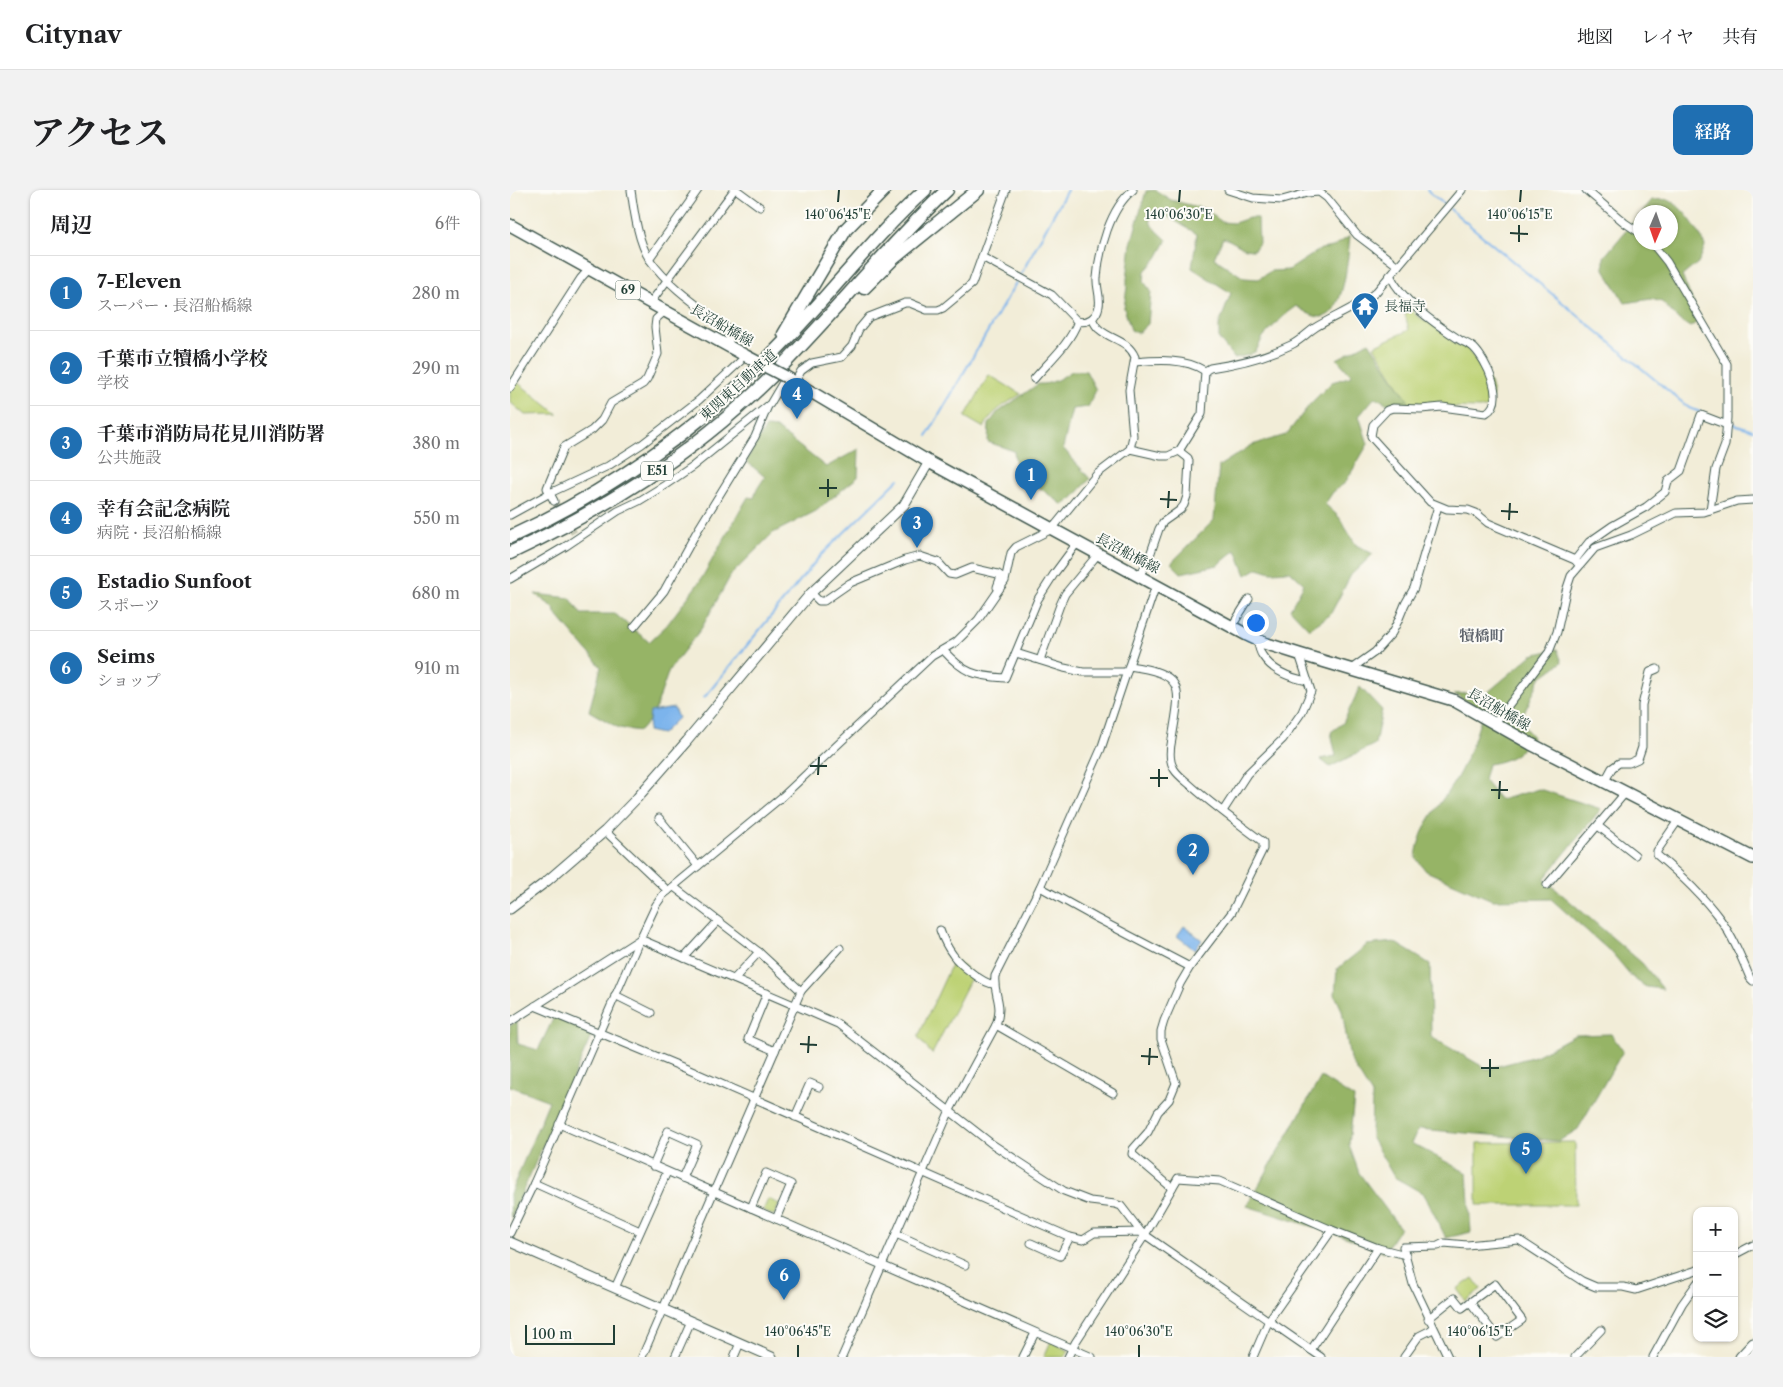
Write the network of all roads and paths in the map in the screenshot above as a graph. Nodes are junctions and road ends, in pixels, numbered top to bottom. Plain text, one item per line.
1 (631, 190) edge
2 (698, 190) edge
3 (736, 190) edge
4 (884, 190) edge
5 (925, 190) edge
6 (947, 190) edge
7 (978, 190) edge
8 (1006, 190) edge
9 (1133, 190) edge
10 (1228, 190) edge
11 (1462, 190) edge
12 (1586, 190) edge
13 (760, 208) dead end
14 (510, 225) edge
15 (1633, 227) edge
16 (1657, 250) edge
17 (982, 257) junction
18 (649, 260) junction
19 (1398, 266) junction
20 (590, 268) junction
21 (1390, 275) junction
22 (667, 280) junction
23 (652, 302) junction
24 (666, 310) junction
25 (1092, 319) junction
26 (1078, 321) junction
27 (729, 347) junction
28 (771, 355) junction
29 (746, 356) junction
30 (786, 362) junction
31 (1135, 362) junction
32 (1205, 371) junction
33 (1034, 379) dead end
34 (790, 380) junction
35 (510, 386) edge
36 (770, 404) junction
37 (1727, 421) junction
38 (1130, 449) junction
39 (1179, 451) junction
40 (929, 462) junction
41 (629, 470) junction
42 (550, 493) junction
43 (1753, 500) edge
44 (554, 501) tunnel mouth
45 (1438, 506) junction
46 (1710, 510) junction
47 (510, 515) edge
48 (1052, 529) junction
49 (510, 530) edge
50 (557, 531) junction
51 (510, 537) edge
52 (1078, 543) junction
53 (510, 553) edge
54 (1098, 554) junction
55 (510, 559) edge
56 (1577, 563) junction
57 (1140, 576) junction
58 (510, 579) edge
59 (1156, 585) junction
60 (811, 592) junction
61 (994, 598) junction
62 (1249, 599) dead end
63 (1232, 626) junction
64 (634, 627) dead end
65 (1257, 639) junction
66 (943, 650) junction
67 (1016, 653) junction
68 (1299, 654) junction
69 (1040, 660) junction
70 (1128, 669) junction
71 (1351, 669) junction
72 (1657, 669) dead end
73 (1308, 681) junction
74 (1495, 723) junction
75 (1605, 781) junction
76 (1626, 792) junction
77 (1223, 811) junction
78 (659, 818) dead end
79 (1679, 819) junction
80 (1598, 826) junction
81 (605, 831) junction
82 (1635, 855) dead end
83 (1753, 858) edge
84 (698, 866) junction
85 (1547, 885) dead end
86 (1040, 886) junction
87 (671, 889) junction
88 (510, 909) edge
89 (718, 921) junction
90 (940, 930) dead end
91 (640, 939) junction
92 (840, 948) dead end
93 (759, 952) junction
94 (684, 958) junction
95 (1190, 967) junction
96 (734, 979) junction
97 (1753, 981) edge
98 (994, 984) junction
99 (801, 991) junction
100 (767, 993) junction
101 (615, 995) junction
102 (535, 1006) junction
103 (795, 1006) junction
104 (651, 1013) dead end
105 (510, 1022) edge
106 (996, 1025) junction
107 (599, 1032) junction
108 (775, 1051) junction
109 (819, 1087) dead end
110 (1113, 1093) dead end
111 (754, 1099) junction
112 (950, 1110) junction
113 (795, 1117) junction
114 (559, 1124) junction
115 (653, 1166) junction
116 (667, 1172) junction
117 (923, 1173) junction
118 (682, 1178) junction
119 (534, 1183) junction
120 (1172, 1188) junction
121 (714, 1193) junction
122 (751, 1208) junction
123 (776, 1219) junction
124 (511, 1229) edge
125 (1332, 1230) junction
126 (640, 1231) junction
127 (896, 1234) junction
128 (1143, 1234) junction
129 (1070, 1237) junction
130 (510, 1242) edge
131 (1031, 1243) dead end
132 (1753, 1245) edge
133 (1378, 1248) junction
134 (1738, 1253) edge
135 (1406, 1255) junction
136 (965, 1265) dead end
137 (882, 1266) junction
138 (1693, 1271) edge
139 (615, 1288) junction
140 (1693, 1288) edge
141 (1470, 1302) junction
142 (662, 1309) junction
143 (1428, 1318) junction
144 (1269, 1320) junction
145 (691, 1321) junction
146 (1433, 1329) junction
147 (1601, 1330) dead end
148 (1035, 1333) junction
149 (740, 1343) junction
150 (1753, 1343) edge
151 (1072, 1348) junction
152 (1311, 1350) junction
153 (1447, 1356) edge
154 (642, 1357) edge
155 (675, 1357) edge
156 (734, 1357) edge
157 (772, 1357) edge
158 (842, 1357) edge
159 (1023, 1357) edge
160 (1068, 1357) edge
161 (1092, 1357) edge
162 (1253, 1357) edge
163 (1321, 1357) edge
164 (1404, 1357) edge
165 (1575, 1357) edge
166 (1653, 1357) edge
167 (1740, 1357) edge

1 - 18 street
2 - 18 street
3 - 13 street
3 - 22 street
4 - 28 highway
5 - 28 highway, 東関東自動車道 / E51
6 - 30 highway, 東関東自動車道 / E51
7 - 30 highway
8 - 17 street
9 - 25 street
10 - 19 street
11 - 19 street
12 - 15 street
14 - 20 main road, 長沼船橋線 / 69
16 - 37 street
17 - 26 street
17 - 34 street
18 - 22 street
19 - 21 street
20 - 23 main road, 長沼船橋線 / 69
20 - 35 street
21 - 32 street
21 - 45 street
22 - 23 street
22 - 27 street
23 - 24 main road, 長沼船橋線 / 69
24 - 27 main road, 長沼船橋線 / 69
24 - 42 street
25 - 26 street
25 - 31 street
26 - 33 street
27 - 29 main road, 長沼船橋線 / 69
28 - 41 highway, 東関東自動車道 / E51
29 - 34 main road, 長沼船橋線 / 69, bridge
29 - 42 street
30 - 50 highway, 東関東自動車道 / E51
31 - 32 street
31 - 38 street
32 - 39 street
34 - 36 street
34 - 40 main road, 長沼船橋線 / 69
36 - 58 street
36 - 64 street
37 - 46 street
37 - 56 street
38 - 39 street
38 - 48 street
39 - 57 street
40 - 48 main road, 長沼船橋線 / 69
40 - 60 street
41 - 49 highway
41 - 51 highway, 東関東自動車道 / E51
42 - 44 street
42 - 47 street
43 - 46 street
45 - 56 street
45 - 71 street
46 - 56 street
48 - 52 main road, 長沼船橋線 / 69
48 - 61 street
50 - 53 highway, 東関東自動車道 / E51
50 - 55 highway
52 - 54 main road, 長沼船橋線 / 69
52 - 67 street
54 - 57 main road, 長沼船橋線 / 69
54 - 69 street
56 - 74 street
57 - 59 main road, 長沼船橋線 / 69
59 - 63 main road, 長沼船橋線 / 69
59 - 70 street
60 - 61 street
60 - 81 street
61 - 66 street
62 - 63 street
63 - 65 main road, 長沼船橋線 / 69
65 - 68 main road, 長沼船橋線 / 69
65 - 73 street
66 - 67 street
66 - 84 street
67 - 69 street
68 - 71 main road, 長沼船橋線 / 69
68 - 73 street
69 - 70 street
70 - 77 street
70 - 86 street
71 - 74 main road, 長沼船橋線 / 69
72 - 75 street
73 - 77 street
74 - 75 main road, 長沼船橋線 / 69
75 - 76 main road, 長沼船橋線 / 69
76 - 79 main road, 長沼船橋線 / 69
76 - 80 street
77 - 95 street
78 - 84 street
79 - 83 main road, 長沼船橋線 / 69
79 - 97 street
80 - 82 street
80 - 85 street
81 - 87 street
81 - 88 street
84 - 87 street
86 - 95 street
86 - 98 street
87 - 89 street
87 - 91 street
89 - 93 street
89 - 94 street
90 - 98 street
91 - 94 street
91 - 101 street
91 - 102 street
92 - 99 street
93 - 96 street
93 - 99 street
94 - 96 street
95 - 120 street
96 - 100 street
98 - 106 street
99 - 103 street
100 - 103 street
100 - 108 street
101 - 104 street
101 - 107 street
102 - 105 street
102 - 107 street
103 - 108 street
103 - 112 street
106 - 110 street
106 - 112 street
107 - 111 street
107 - 114 street
108 - 111 street
109 - 113 street
111 - 113 street
111 - 121 street
112 - 117 street
112 - 128 street
113 - 117 street
114 - 115 street
114 - 119 street
115 - 116 street
115 - 118 street
116 - 118 street
116 - 126 street
117 - 127 street
117 - 129 street
118 - 121 street
119 - 124 street
119 - 126 street
120 - 125 street
120 - 128 street
121 - 122 street
121 - 142 street
122 - 123 street
122 - 123 street
123 - 137 street
125 - 133 street
125 - 144 street
126 - 139 street
127 - 136 street
127 - 137 street
128 - 129 street
128 - 144 street
128 - 151 street
129 - 131 street
130 - 139 street
132 - 134 street
133 - 135 street
133 - 152 street
135 - 138 street
135 - 143 street
137 - 148 street
137 - 158 street
139 - 142 street
140 - 166 street
141 - 141 street
141 - 143 street
142 - 145 street
142 - 154 street
143 - 146 street
144 - 152 street
144 - 162 street
145 - 149 street
145 - 155 street
146 - 153 street
146 - 164 street
147 - 165 street
148 - 151 street
148 - 159 street
149 - 156 street
149 - 157 street
150 - 167 street
151 - 160 street
151 - 161 street
152 - 163 street

